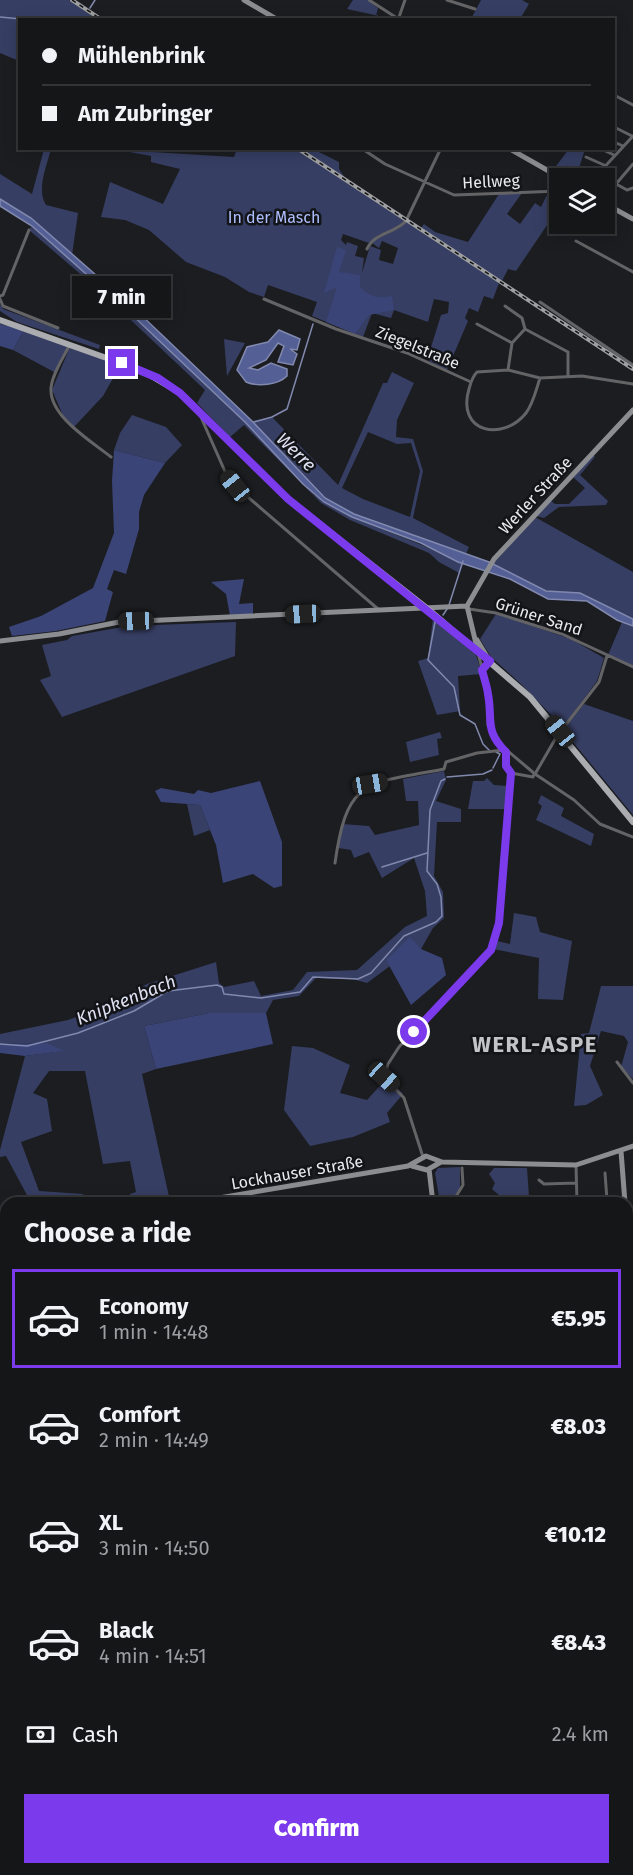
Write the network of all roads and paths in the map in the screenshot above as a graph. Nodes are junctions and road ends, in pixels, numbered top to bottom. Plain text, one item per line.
1 (244, 0) edge
2 (369, 0) edge
3 (405, 0) edge
4 (447, 0) edge
5 (475, 9) dead end
6 (275, 18) edge
7 (397, 18) edge
8 (399, 18) edge
9 (615, 96) edge
10 (633, 105) edge
11 (615, 127) edge
12 (633, 136) edge
13 (615, 142) edge
14 (623, 146) junction
15 (365, 150) edge
16 (440, 150) edge
17 (512, 150) edge
18 (603, 150) edge
19 (614, 155) junction
20 (586, 157) dead end
21 (633, 164) edge
22 (604, 165) junction
23 (602, 168) edge
24 (549, 171) edge
25 (426, 183) junction
26 (616, 184) joint
27 (633, 188) edge
28 (549, 191) edge
29 (615, 209) edge
30 (633, 219) edge
31 (29, 230) dead end
32 (576, 241) dead end
33 (367, 249) dead end
34 (633, 272) edge
35 (0, 298) edge
36 (264, 299) dead end
37 (540, 303) dead end
38 (506, 306) dead end
39 (0, 320) edge
40 (477, 324) dead end
41 (58, 328) dead end
42 (525, 329) junction
43 (512, 343) junction
44 (70, 344) junction
45 (633, 364) edge
46 (508, 370) junction
47 (568, 375) junction
48 (540, 378) junction
49 (471, 382) junction
50 (633, 384) edge
51 (633, 410) edge
52 (200, 413) junction
53 (111, 456) dead end
54 (467, 608) junction
55 (428, 609) junction
56 (379, 611) junction
57 (474, 636) junction
58 (0, 641) edge
59 (478, 652) junction
60 (607, 656) junction
61 (490, 661) junction
62 (633, 667) edge
63 (482, 670) junction
64 (560, 731) junction
65 (505, 751) junction
66 (511, 773) junction
67 (535, 774) junction
68 (633, 822) edge
69 (632, 838) edge
70 (335, 863) dead end
71 (617, 1062) dead end
72 (633, 1083) edge
73 (633, 1146) edge
74 (621, 1151) junction
75 (426, 1163) junction
76 (576, 1165) junction
77 (462, 1168) dead end
78 (605, 1173) dead end
79 (539, 1180) dead end
80 (576, 1183) junction
81 (225, 1197) edge
82 (432, 1197) edge
83 (456, 1197) edge
84 (577, 1197) edge
85 (607, 1197) edge
86 (624, 1197) edge

1 - 6 street
2 - 7 street
3 - 8 street
4 - 5 street
9 - 10 street
11 - 12 street
12 - 14 street
13 - 14 street
14 - 19 street
15 - 25 street, Hellweg
16 - 25 street
17 - 24 street
18 - 19 street
19 - 22 street
20 - 22 street
21 - 26 street
22 - 23 street
25 - 28 street, Hellweg
25 - 33 street
26 - 27 street
29 - 30 street
31 - 35 street
32 - 34 street
35 - 41 street
36 - 49 street, Ziegelstraße
37 - 45 street
38 - 42 street
39 - 44 main road
40 - 43 street
42 - 43 street
42 - 47 street
43 - 46 street
44 - 52 main road
44 - 53 street
46 - 48 street, Ziegelstraße
46 - 49 street, Ziegelstraße
47 - 48 street, Ziegelstraße
47 - 50 street, Ziegelstraße
48 - 49 street
51 - 54 street, Werler Straße
52 - 55 main road
52 - 56 street
54 - 55 street
54 - 57 street
54 - 60 street, Grüner Sand
55 - 56 street
55 - 59 main road
56 - 58 street
57 - 59 street
57 - 61 street
59 - 61 main road
59 - 63 street
60 - 62 street, Grüner Sand
60 - 64 street
61 - 63 street
61 - 64 main road
63 - 65 street
64 - 67 street
64 - 68 main road
65 - 66 street
65 - 67 street
65 - 70 street
66 - 67 street
66 - 75 street
67 - 69 street
71 - 72 street
73 - 74 street
74 - 76 street
74 - 86 street
75 - 76 street
75 - 81 street, Lockhauser Straße
75 - 82 street
76 - 80 street
77 - 83 street
78 - 85 street
79 - 80 street
80 - 84 street

